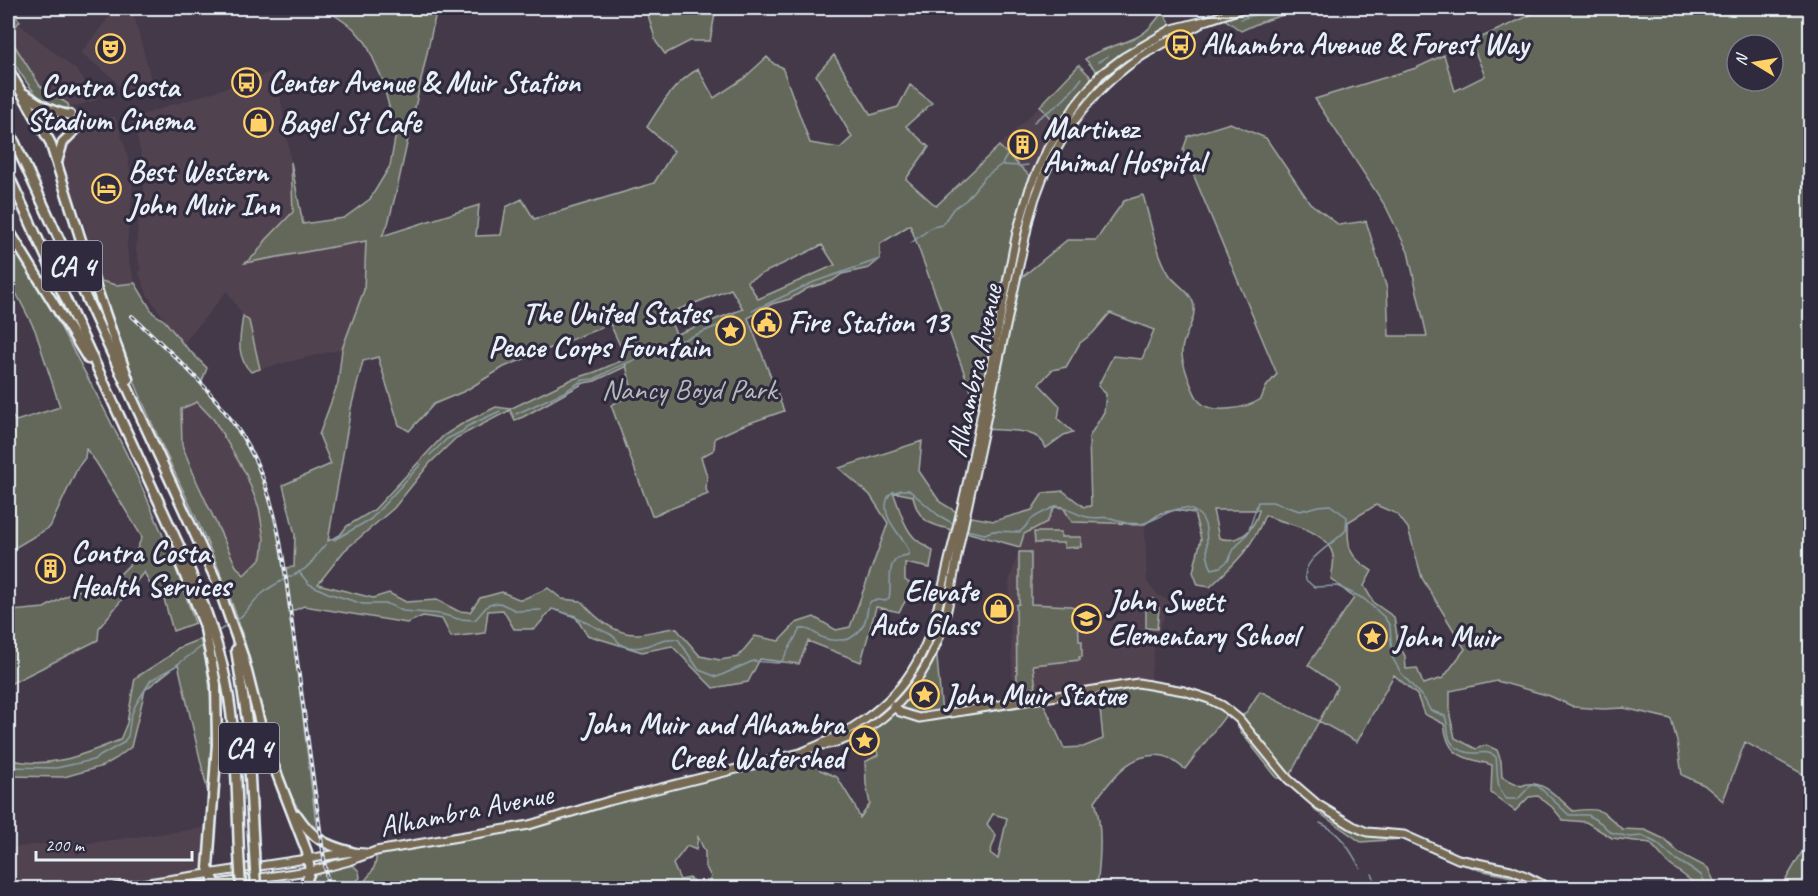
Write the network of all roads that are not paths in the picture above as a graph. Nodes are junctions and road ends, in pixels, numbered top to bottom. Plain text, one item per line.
1 (1244, 8) edge
2 (1208, 20) junction
3 (8, 69) edge
4 (22, 92) junction
5 (70, 116) dead end
6 (8, 128) edge
7 (78, 128) dead end
8 (57, 163) junction
9 (8, 174) edge
10 (8, 229) edge
11 (110, 396) junction
12 (136, 405) junction
13 (963, 515) junction
14 (959, 531) junction
15 (237, 644) junction
16 (214, 649) junction
17 (888, 701) junction
18 (895, 708) junction
19 (818, 746) junction
20 (288, 802) junction
21 (352, 852) junction
22 (366, 854) junction
23 (307, 859) junction
24 (310, 871) junction
25 (211, 873) junction
26 (218, 887) edge
27 (115, 888) edge
28 (189, 888) edge
29 (241, 888) edge
30 (256, 888) edge
31 (303, 888) edge
32 (1549, 888) edge

1 - 2 main road, Alhambra Avenue
2 - 13 main road, Alhambra Avenue
2 - 13 main road, Alhambra Avenue
3 - 4 highway
4 - 5 highway
4 - 8 highway
6 - 12 highway, CA 4
7 - 8 highway
8 - 12 highway
9 - 11 highway, CA 4
10 - 11 highway
11 - 16 highway, CA 4
12 - 15 highway, CA 4
13 - 14 main road, Alhambra Avenue
14 - 17 main road, Alhambra Avenue
14 - 18 main road, Alhambra Avenue
15 - 20 highway
15 - 30 highway, CA 4, bridge
16 - 25 highway
16 - 29 highway, CA 4, bridge
17 - 18 main road
17 - 19 main road, Alhambra Avenue
18 - 19 main road, Alhambra Avenue
18 - 32 main road
19 - 22 main road, Alhambra Avenue
20 - 21 highway
20 - 23 highway
21 - 22 main road, Alhambra Avenue
21 - 23 main road, Alhambra Avenue
22 - 24 main road, Alhambra Avenue
23 - 24 highway
23 - 25 main road, Alhambra Avenue
24 - 26 main road, Alhambra Avenue
24 - 31 highway
25 - 26 highway
25 - 27 main road, Alhambra Avenue
26 - 28 main road, Alhambra Avenue

